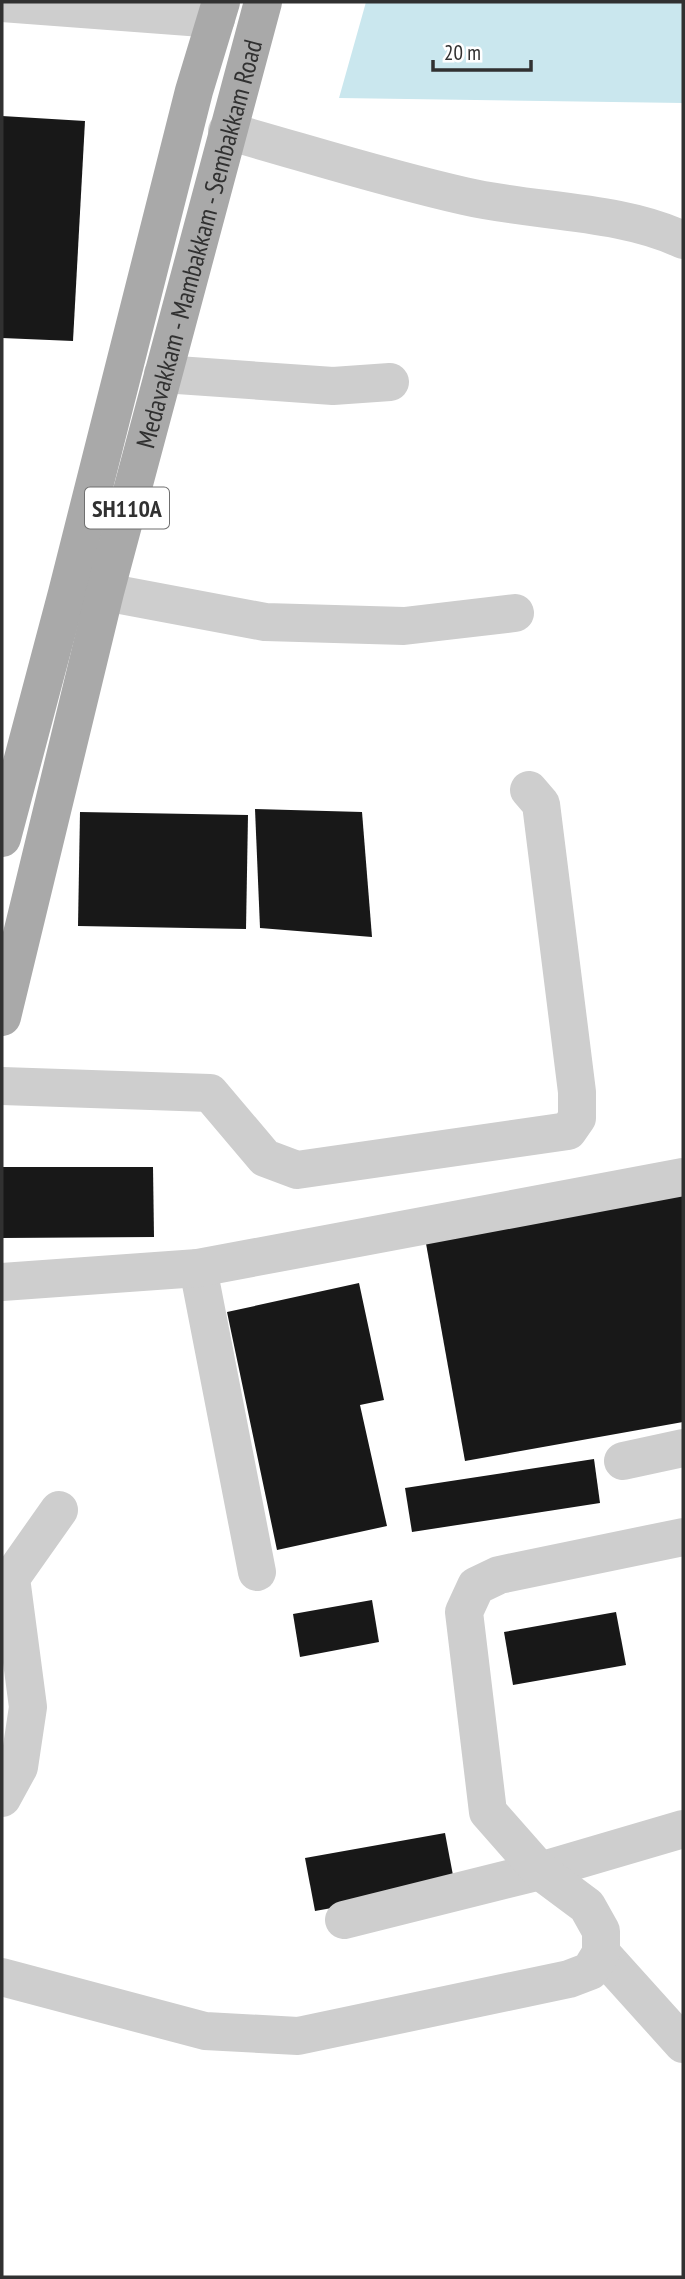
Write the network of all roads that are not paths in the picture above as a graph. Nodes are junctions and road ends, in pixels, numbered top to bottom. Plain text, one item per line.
1 (263, 2) edge
2 (2, 3) edge
3 (219, 10) edge
4 (227, 131) junction
5 (683, 240) edge
6 (163, 374) junction
7 (390, 382) dead end
8 (105, 592) junction
9 (515, 613) dead end
10 (529, 790) dead end
11 (2, 838) edge
12 (2, 1017) edge
13 (2, 1086) edge
14 (683, 1177) edge
15 (198, 1268) junction
16 (2, 1282) edge
17 (683, 1448) edge
18 (623, 1461) dead end
19 (59, 1510) dead end
20 (683, 1537) edge
21 (6, 1570) edge
22 (257, 1572) dead end
23 (2, 1798) edge
24 (683, 1829) edge
25 (540, 1871) junction
26 (344, 1920) dead end
27 (601, 1953) junction
28 (2, 1977) edge
29 (683, 2044) edge

1 - 4 main road, Medavakkam - Mambakkam - Sembakkam Road / SH110A
2 - 3 street
3 - 11 main road, Medavakkam - Mambakkam - Sembakkam Road / SH110A
4 - 5 street
4 - 6 main road, Medavakkam - Mambakkam - Sembakkam Road / SH110A
6 - 7 street
6 - 8 main road, Medavakkam - Mambakkam - Sembakkam Road / SH110A
8 - 9 street
8 - 12 main road, Medavakkam - Mambakkam - Sembakkam Road / SH110A
10 - 13 street
14 - 15 street
15 - 16 street
15 - 22 street
17 - 18 street
19 - 21 street
20 - 25 street
21 - 23 street
24 - 25 street
25 - 26 street
25 - 27 street
27 - 28 street
27 - 29 street

